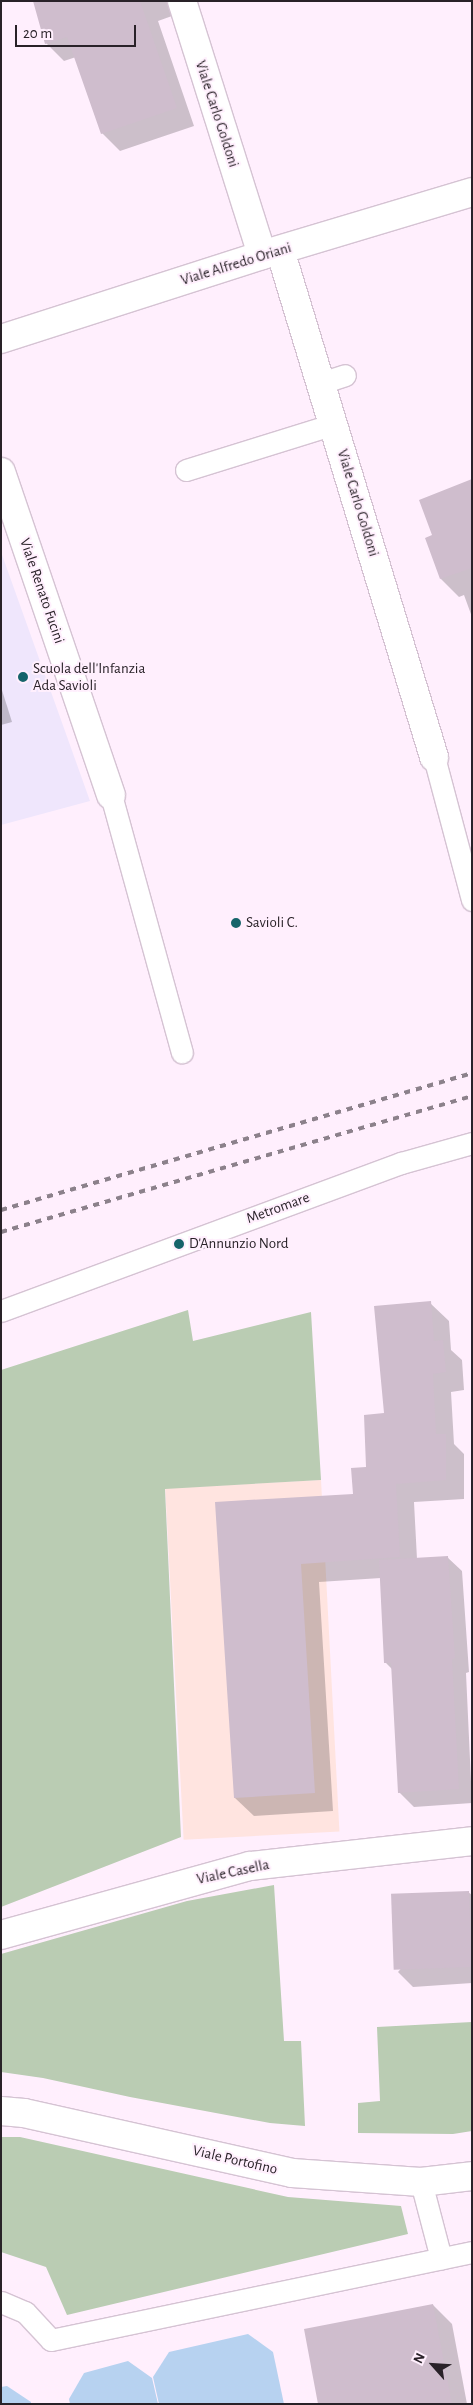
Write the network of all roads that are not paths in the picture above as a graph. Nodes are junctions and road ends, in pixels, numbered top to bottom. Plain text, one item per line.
1 (182, 1) edge
2 (472, 192) edge
3 (271, 253) junction
4 (1, 339) edge
5 (334, 424) junction
6 (186, 470) dead end
7 (1, 472) edge
8 (434, 757) joint
9 (111, 795) joint
10 (472, 900) edge
11 (182, 1052) dead end
12 (472, 1142) edge
13 (1, 1311) edge
14 (472, 1840) edge
15 (1, 1935) edge
16 (1, 2110) edge
17 (472, 2176) edge
18 (421, 2182) junction
19 (472, 2252) edge
20 (441, 2258) junction
21 (1, 2302) edge

1 - 3 street, Viale Carlo Goldoni
2 - 3 street, Viale Alfredo Oriani
3 - 4 street, Viale Alfredo Oriani
3 - 5 street, Viale Carlo Goldoni
5 - 6 lane
5 - 8 street, Viale Carlo Goldoni
7 - 9 street, Viale Renato Fucini
8 - 10 lane
9 - 11 lane
12 - 13 lane, Metromare
14 - 15 street, Viale Casella
16 - 18 street, Viale Portofino
17 - 18 street, Viale Portofino
18 - 20 lane
19 - 20 lane
20 - 21 lane

